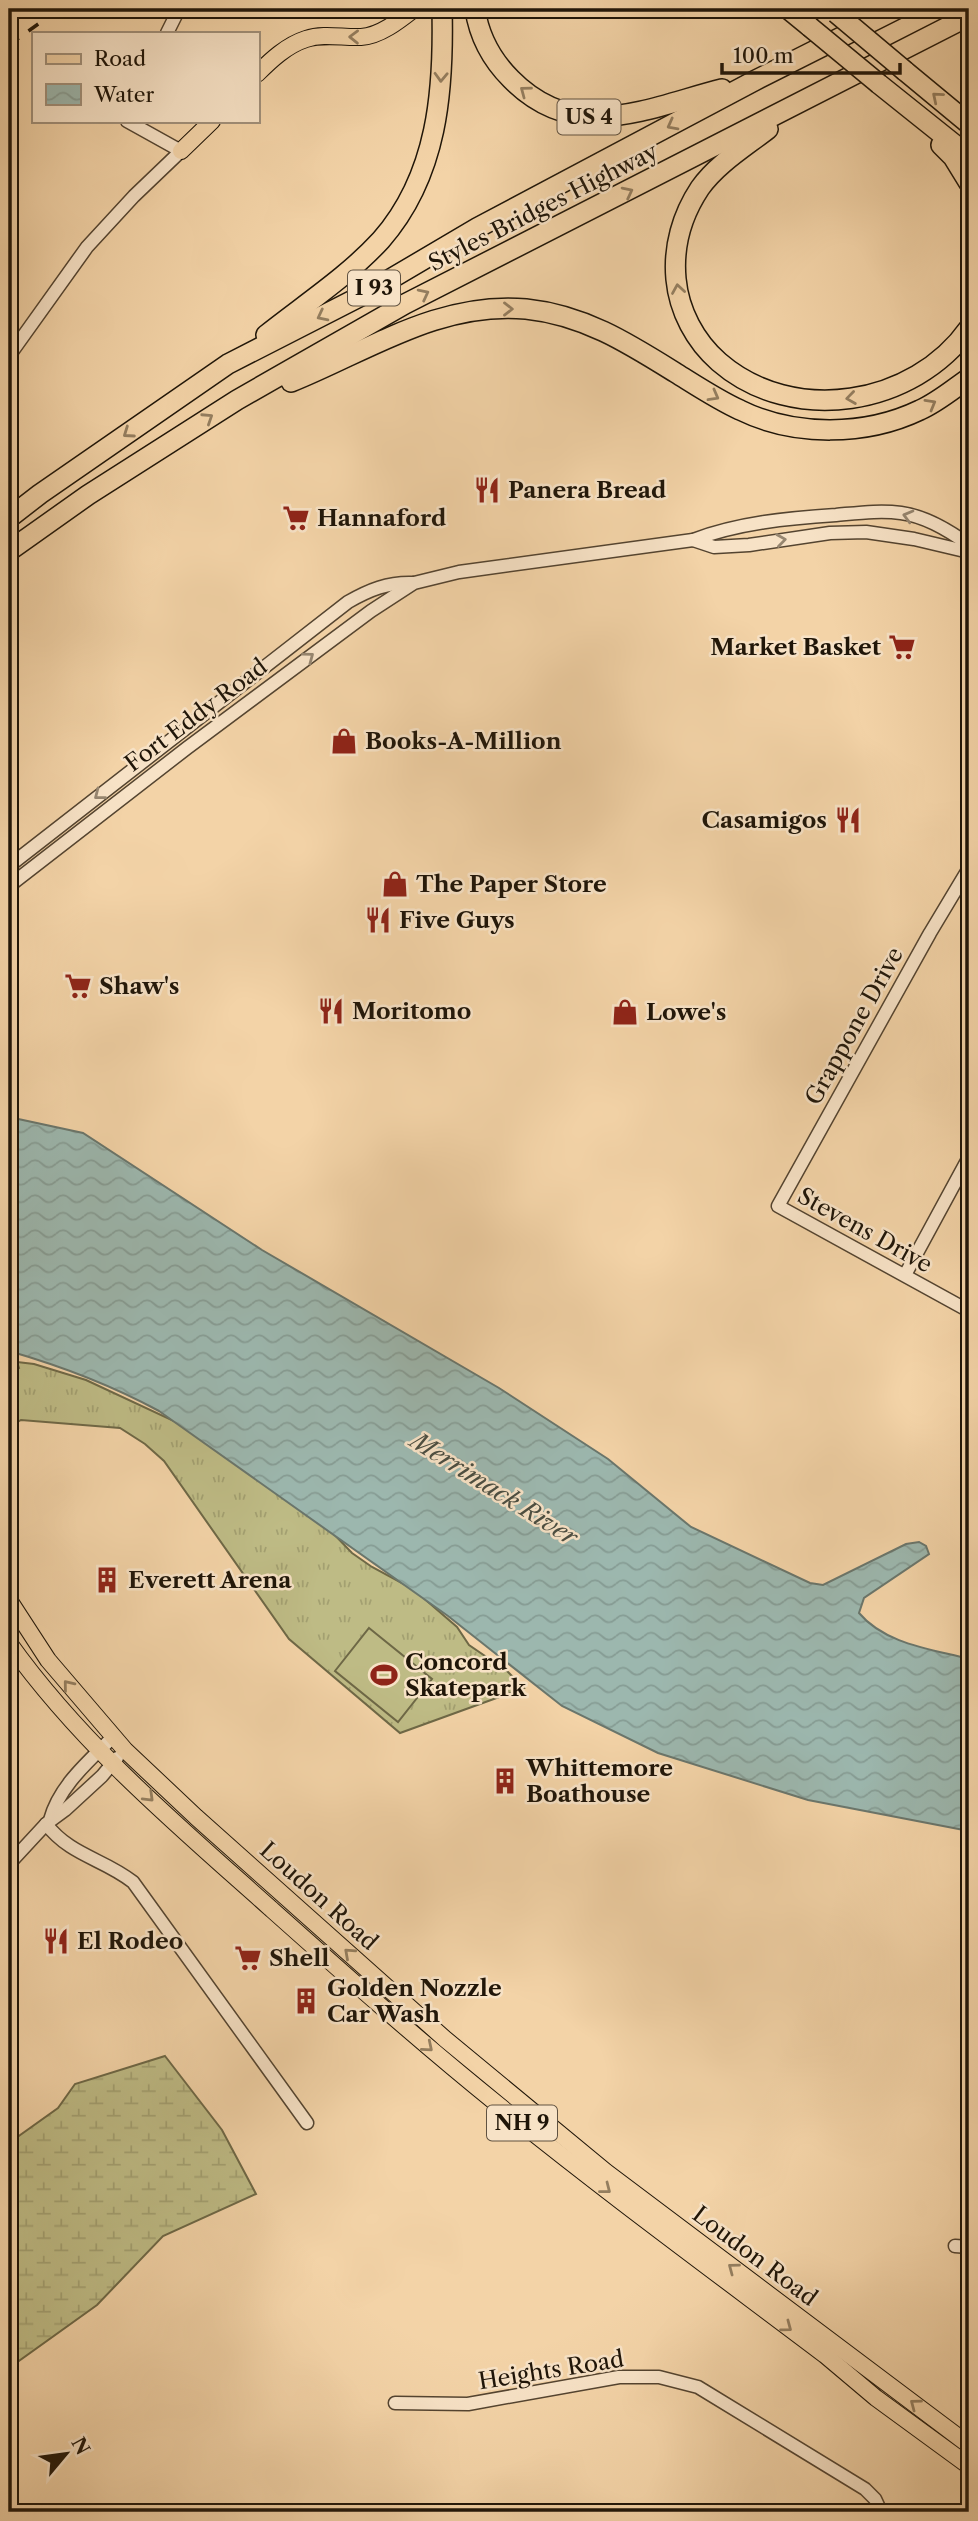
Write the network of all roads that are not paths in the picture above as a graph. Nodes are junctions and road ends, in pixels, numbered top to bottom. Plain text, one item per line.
1 (179, 9) edge
2 (414, 9) edge
3 (442, 9) edge
4 (475, 9) edge
5 (788, 9) edge
6 (869, 9) edge
7 (897, 9) edge
8 (833, 11) edge
9 (969, 16) edge
10 (168, 32) edge
11 (817, 50) junction
12 (259, 72) edge
13 (754, 81) junction
14 (809, 98) junction
15 (920, 116) junction
16 (129, 122) edge
17 (211, 122) edge
18 (969, 124) edge
19 (181, 151) junction
20 (969, 156) edge
21 (969, 183) edge
22 (969, 328) edge
23 (9, 356) edge
24 (228, 364) junction
25 (969, 378) edge
26 (237, 400) junction
27 (40, 494) junction
28 (88, 495) junction
29 (9, 509) edge
30 (9, 518) edge
31 (693, 540) junction
32 (969, 545) edge
33 (9, 551) edge
34 (969, 552) edge
35 (9, 562) edge
36 (414, 583) junction
37 (9, 866) edge
38 (969, 869) edge
39 (9, 886) edge
40 (969, 1157) edge
41 (778, 1206) joint
42 (905, 1275) junction
43 (969, 1311) edge
44 (9, 1600) edge
45 (9, 1643) edge
46 (113, 1737) junction
47 (125, 1749) junction
48 (100, 1750) junction
49 (113, 1763) junction
50 (48, 1822) junction
51 (9, 1864) edge
52 (307, 2123) dead end
53 (955, 2246) dead end
54 (969, 2247) edge
55 (395, 2403) dead end
56 (969, 2445) edge
57 (969, 2466) edge
58 (881, 2512) edge

1 - 10 street
2 -> 12 main road
3 -> 24 highway
13 -> 4 highway, US 4
5 - 15 highway, bridge
6 - 11 highway
7 - 11 highway, I 93
18 -> 8 highway, bridge
9 - 14 highway, Styles Bridges Highway / I 93
11 - 13 highway, I 93
13 -> 24 highway, Styles Bridges Highway / I 93
22 -> 14 highway
26 -> 14 highway, Styles Bridges Highway / I 93
15 - 20 highway
15 - 21 highway
16 - 19 street
17 - 19 main road
19 - 23 street
24 -> 27 highway, Styles Bridges Highway / I 93
26 -> 25 highway
28 -> 26 highway, Styles Bridges Highway / I 93
27 - 29 highway
27 - 30 highway, Styles Bridges Highway / I 93
28 - 33 highway, Styles Bridges Highway / I 93
28 - 35 highway
32 -> 31 street, Fort Eddy Road
31 -> 34 street, Fort Eddy Road
31 - 36 street, Fort Eddy Road
36 -> 37 street, Fort Eddy Road
39 -> 36 street, Fort Eddy Road
38 - 41 street, Grappone Drive
40 - 42 street
41 - 42 street, Stevens Drive
42 - 43 street, Stevens Drive
46 -> 44 main road, Loudon Road / NH 9
45 - 48 main road, Loudon Road / NH 9
46 - 47 main road, Loudon Road / NH 9
46 - 48 street
47 - 49 street
56 -> 47 main road, Loudon Road / NH 9
48 - 49 main road, Loudon Road / NH 9
48 - 50 street
49 - 50 street
49 -> 57 main road, Loudon Road / NH 9
50 - 51 street
50 - 52 street
53 - 54 street
55 - 58 street, Heights Road

